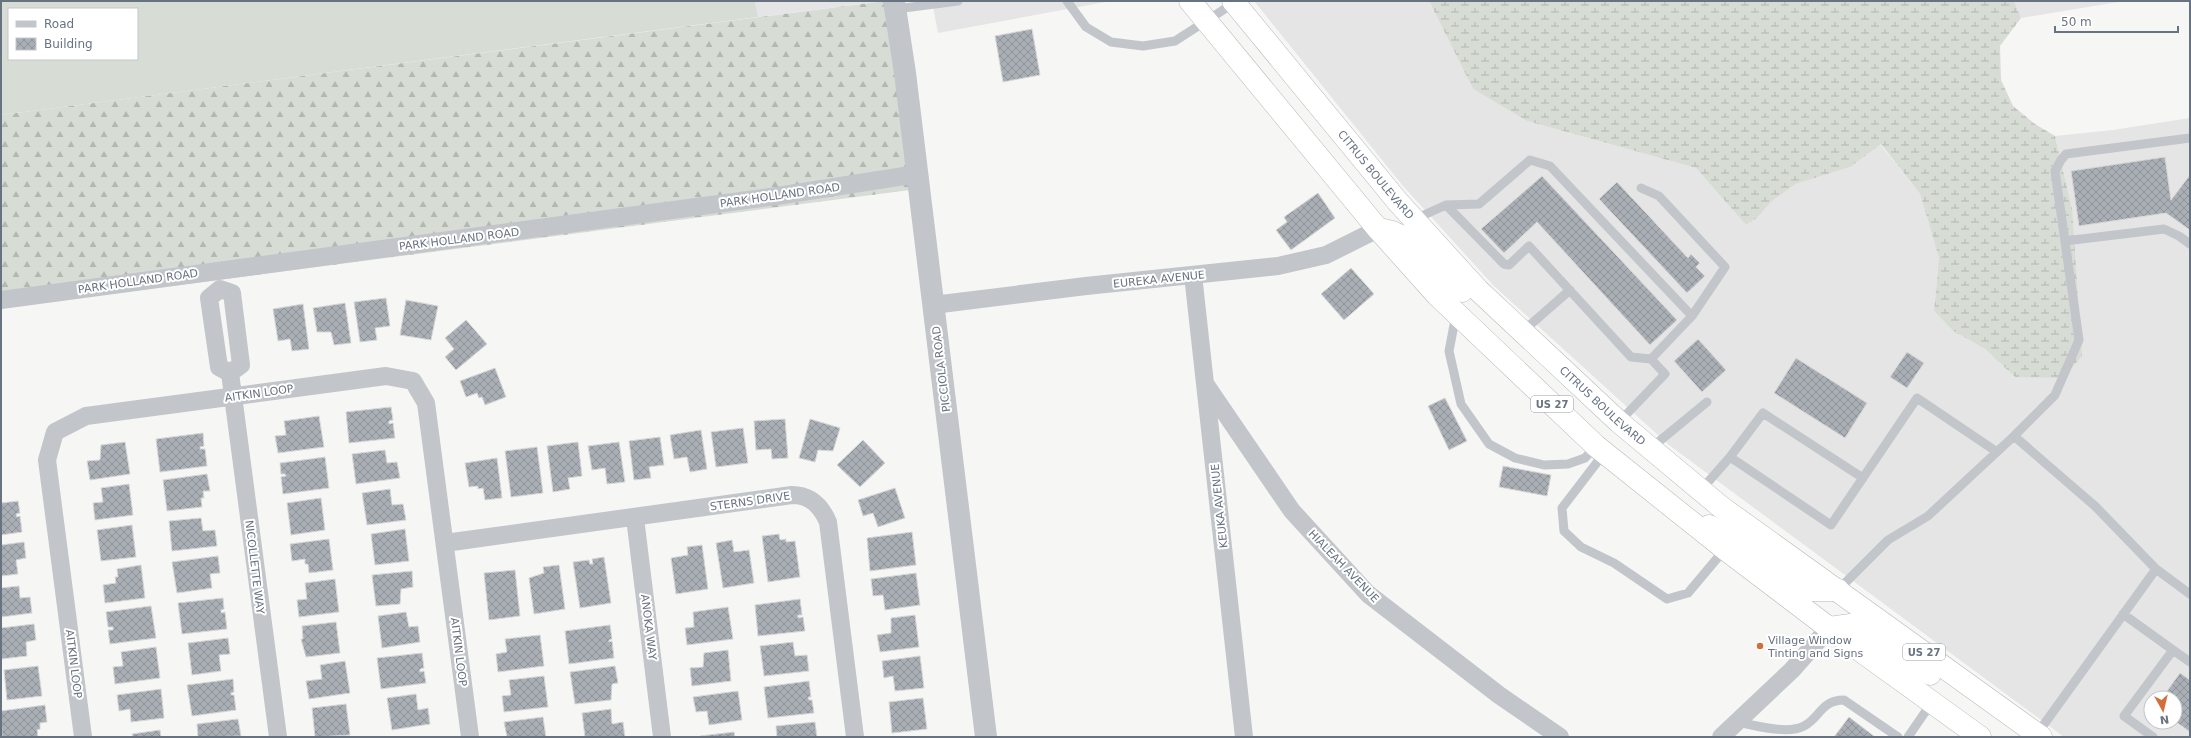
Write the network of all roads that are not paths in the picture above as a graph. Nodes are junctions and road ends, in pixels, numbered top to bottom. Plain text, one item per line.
1 (958, 1) edge
2 (1067, 1) edge
3 (1190, 1) edge
4 (938, 2) edge
5 (1233, 2) edge
6 (895, 5) edge
7 (1206, 21) junction
8 (1251, 75) junction
9 (2190, 138) edge
10 (917, 174) junction
11 (1641, 188) dead end
12 (1446, 205) junction
13 (1415, 218) junction
14 (1378, 229) junction
15 (2065, 241) junction
16 (2190, 244) edge
17 (217, 271) junction
18 (1193, 275) junction
19 (1570, 290) junction
20 (1, 300) edge
21 (934, 305) junction
22 (1692, 316) junction
23 (1459, 318) junction
24 (1521, 332) junction
25 (1651, 359) junction
26 (1551, 360) junction
27 (1206, 385) junction
28 (234, 397) junction
29 (1707, 402) dead end
30 (1619, 422) junction
31 (2014, 436) junction
32 (1650, 448) junction
33 (1600, 449) junction
34 (1997, 452) junction
35 (1730, 456) junction
36 (1863, 478) junction
37 (1701, 490) junction
38 (1679, 513) junction
39 (635, 518) junction
40 (445, 543) junction
41 (1725, 549) junction
42 (2156, 569) junction
43 (1838, 590) junction
44 (2190, 594) edge
45 (2123, 614) junction
46 (1830, 628) junction
47 (2173, 650) junction
48 (2190, 662) edge
49 (1932, 702) junction
50 (2009, 713) junction
51 (1737, 722) junction
52 (2039, 736) edge
53 (83, 737) edge
54 (278, 737) edge
55 (470, 737) edge
56 (662, 737) edge
57 (855, 737) edge
58 (986, 737) edge
59 (1244, 737) edge
60 (1560, 737) edge
61 (1721, 737) edge
62 (1898, 737) edge
63 (1908, 737) edge
64 (1980, 737) edge
65 (2153, 737) edge

1 - 4 lane
2 - 7 lane
3 - 7 highway, US 27
4 - 6 lane
5 - 7 lane
5 - 13 highway, CITRUS BOULEVARD / US 27
6 - 10 street, PICCIOLA ROAD
7 - 8 highway, US 27
8 - 13 highway
8 - 14 highway, US 27
9 - 15 lane
10 - 17 street, PARK HOLLAND ROAD
10 - 21 street, PICCIOLA ROAD
11 - 22 lane
12 - 13 lane
12 - 19 lane
12 - 22 lane
13 - 24 highway, CITRUS BOULEVARD / US 27
14 - 18 street, EUREKA AVENUE
14 - 23 highway, US 27
14 - 26 highway
15 - 16 lane
15 - 31 lane
17 - 20 street, PARK HOLLAND ROAD
17 - 28 street, NICOLLETTE WAY
18 - 21 street, EUREKA AVENUE
18 - 27 street, KEUKA AVENUE
19 - 24 lane
19 - 25 lane
21 - 58 street, PICCIOLA ROAD
22 - 25 lane
23 - 33 highway, US 27
23 - 33 lane
24 - 26 highway, CITRUS BOULEVARD / US 27
25 - 30 lane
26 - 30 highway, CITRUS BOULEVARD / US 27
27 - 59 street, KEUKA AVENUE
27 - 60 street, HIALEAH AVENUE
28 - 40 street, AITKIN LOOP
28 - 53 street, AITKIN LOOP
28 - 54 street, NICOLLETTE WAY
29 - 32 lane
30 - 32 highway, CITRUS BOULEVARD / US 27
31 - 34 lane
31 - 42 lane
32 - 37 highway, CITRUS BOULEVARD / US 27
33 - 38 highway, US 27
33 - 41 lane
34 - 36 lane
34 - 43 lane
35 - 36 lane
35 - 36 lane
35 - 37 lane
37 - 43 highway, CITRUS BOULEVARD / US 27
38 - 41 highway, US 27
38 - 43 highway
39 - 40 street, STERNS DRIVE
39 - 56 street, ANOKA WAY
39 - 57 street, STERNS DRIVE
40 - 55 street, AITKIN LOOP
41 - 46 highway, US 27
42 - 44 lane
42 - 45 lane
43 - 50 highway, CITRUS BOULEVARD / US 27
45 - 47 lane
45 - 52 lane
46 - 49 highway, US 27
46 - 50 highway
46 - 51 street
47 - 48 lane
47 - 65 lane
49 - 63 lane
49 - 64 highway, US 27
50 - 52 highway, CITRUS BOULEVARD / US 27
51 - 61 street
51 - 62 lane

